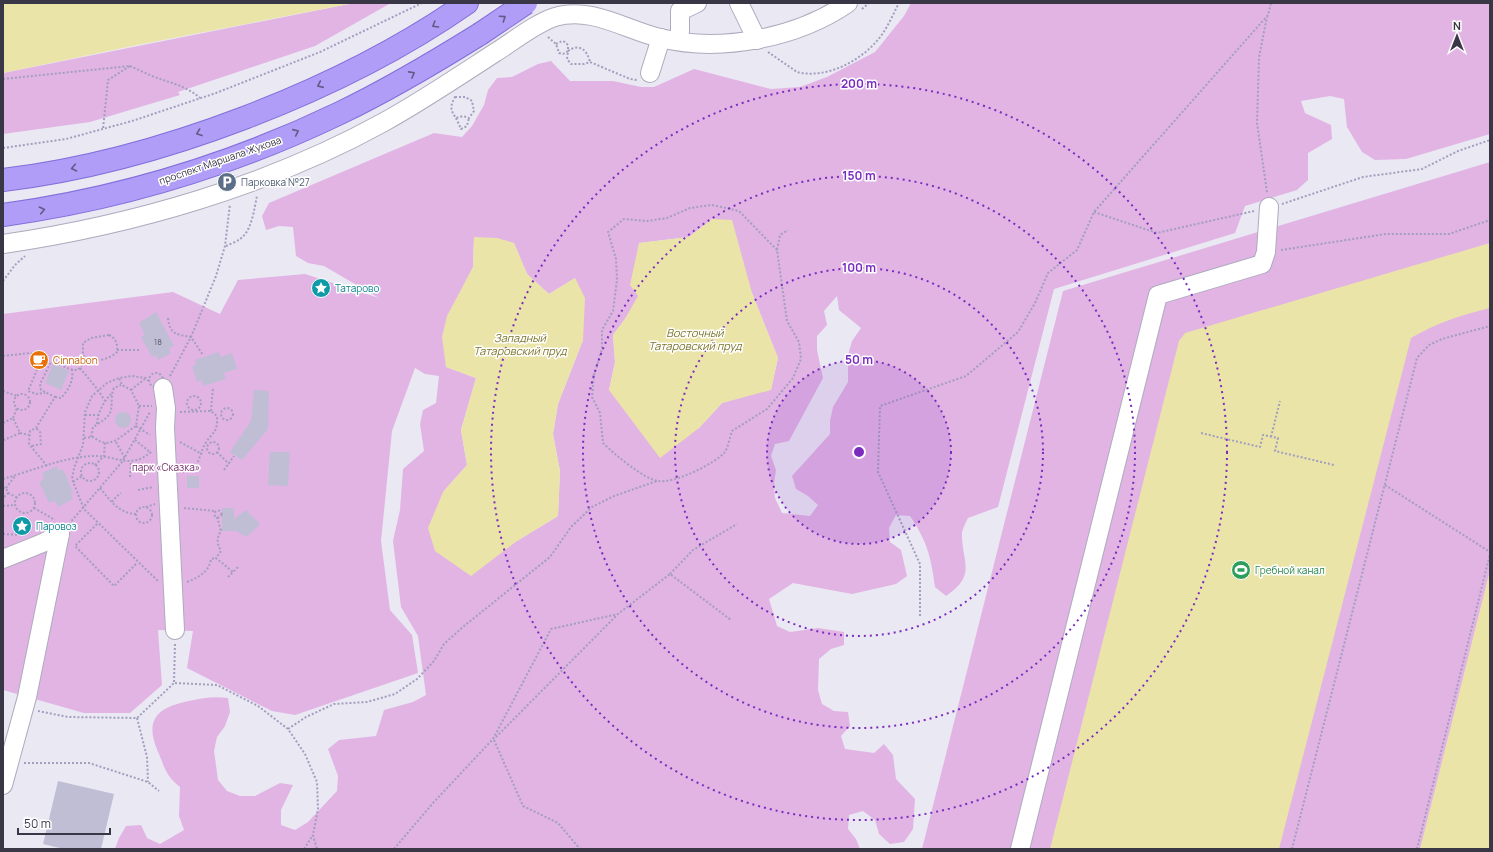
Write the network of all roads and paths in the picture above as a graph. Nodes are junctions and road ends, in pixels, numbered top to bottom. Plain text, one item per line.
1 (422, 3) edge
2 (467, 3) edge
3 (526, 3) edge
4 (697, 3) edge
5 (739, 3) edge
6 (869, 3) edge
7 (899, 3) edge
8 (1271, 3) edge
9 (854, 7) edge
10 (1268, 15) junction
11 (554, 33) dead end
12 (661, 38) junction
13 (678, 41) junction
14 (556, 44) junction
15 (764, 44) junction
16 (568, 51) junction
17 (590, 62) junction
18 (130, 66) junction
19 (650, 73) joint
20 (3, 80) edge
21 (461, 93) dead end
22 (200, 98) junction
23 (455, 98) junction
24 (448, 101) dead end
25 (456, 118) junction
26 (469, 118) junction
27 (103, 129) junction
28 (1490, 140) edge
29 (3, 148) edge
30 (3, 180) edge
31 (251, 195) dead end
32 (230, 203) dead end
33 (1269, 207) junction
34 (1094, 212) junction
35 (3, 215) edge
36 (1490, 220) edge
37 (788, 230) dead end
38 (3, 244) edge
39 (225, 246) junction
40 (777, 250) junction
41 (28, 253) dead end
42 (1262, 264) junction
43 (3, 280) edge
44 (168, 318) dead end
45 (1490, 326) edge
46 (191, 337) junction
47 (117, 350) junction
48 (141, 350) dead end
49 (203, 355) dead end
50 (3, 356) edge
51 (87, 359) junction
52 (80, 368) junction
53 (72, 370) junction
54 (3, 374) edge
55 (3, 378) edge
56 (119, 378) junction
57 (146, 378) junction
58 (162, 382) junction
59 (122, 385) junction
60 (213, 387) dead end
61 (98, 390) junction
62 (131, 390) junction
63 (3, 391) edge
64 (28, 391) junction
65 (45, 393) junction
66 (111, 394) junction
67 (25, 395) junction
68 (17, 396) junction
69 (56, 398) junction
70 (105, 401) junction
71 (1280, 401) dead end
72 (139, 406) junction
73 (17, 408) junction
74 (170, 411) junction
75 (194, 411) junction
76 (211, 411) junction
77 (85, 415) junction
78 (98, 415) junction
79 (221, 415) junction
80 (217, 416) junction
81 (13, 418) junction
82 (3, 423) edge
83 (97, 424) junction
84 (136, 426) junction
85 (36, 428) junction
86 (141, 430) junction
87 (20, 433) junction
88 (1201, 433) dead end
89 (29, 435) junction
90 (3, 437) edge
91 (91, 437) junction
92 (1271, 437) junction
93 (84, 438) junction
94 (135, 440) junction
95 (169, 440) junction
96 (105, 442) junction
97 (116, 442) junction
98 (208, 442) junction
99 (32, 446) junction
100 (217, 452) junction
101 (151, 453) junction
102 (202, 454) junction
103 (104, 456) junction
104 (234, 456) dead end
105 (79, 457) junction
106 (125, 458) junction
107 (122, 462) junction
108 (131, 462) junction
109 (228, 464) junction
110 (96, 465) junction
111 (1334, 465) dead end
112 (47, 466) junction
113 (167, 469) junction
114 (224, 470) dead end
115 (16, 475) junction
116 (82, 476) junction
117 (130, 477) dead end
118 (3, 479) edge
119 (657, 481) junction
120 (73, 482) junction
121 (1384, 485) junction
122 (4, 488) edge
123 (100, 488) junction
124 (8, 493) junction
125 (121, 494) dead end
126 (17, 497) junction
127 (3, 498) edge
128 (112, 502) junction
129 (15, 505) junction
130 (3, 506) edge
131 (169, 506) junction
132 (34, 508) junction
133 (84, 509) junction
134 (215, 512) junction
135 (136, 514) junction
136 (217, 517) junction
137 (97, 524) junction
138 (737, 524) dead end
139 (63, 530) junction
140 (1490, 553) edge
141 (216, 558) junction
142 (3, 559) edge
143 (137, 563) junction
144 (238, 567) dead end
145 (233, 572) junction
146 (670, 574) junction
147 (228, 577) dead end
148 (173, 585) junction
149 (618, 614) junction
150 (920, 616) dead end
151 (731, 620) dead end
152 (175, 630) joint
153 (174, 683) junction
154 (23, 708) junction
155 (137, 718) junction
156 (288, 729) junction
157 (493, 739) junction
158 (8, 764) junction
159 (148, 782) junction
160 (3, 785) edge
161 (159, 791) dead end
162 (313, 835) junction
163 (304, 849) edge
164 (317, 849) edge
165 (394, 849) edge
166 (580, 849) edge
167 (1020, 849) edge
168 (1292, 849) edge
169 (1417, 849) edge

1 - 22 path
2 -> 30 main road
35 -> 3 main road, проспект Маршала Жукова, bridge
4 - 13 street
5 - 15 street
6 - 9 path
7 - 15 path
8 - 10 path
9 - 15 street
10 - 33 path
10 - 34 path
11 - 14 path
12 - 13 street
12 - 19 street
12 - 38 street
13 - 15 street
14 - 16 path
14 - 16 path
16 - 17 path
16 - 17 path
17 - 19 path
18 - 20 path
18 - 22 path
18 - 27 path
21 - 23 path
22 - 27 path
23 - 24 path
23 - 25 path
23 - 26 path
25 - 26 path
25 - 26 path
27 - 29 path
28 - 33 path
31 - 39 path
32 - 39 path
33 - 34 path
33 - 42 street
34 - 150 path
36 - 42 path
37 - 40 path
39 - 46 path
40 - 119 path
40 - 119 path
41 - 43 path
42 - 167 street
44 - 46 path
45 - 121 path
46 - 49 path
46 - 58 path
47 - 48 path
47 - 51 path
47 - 51 path
50 - 64 path
51 - 52 path
52 - 53 path
52 - 61 path
53 - 65 path
53 - 69 path
54 - 55 path
56 - 57 path
56 - 59 path
56 - 61 path
57 - 58 path
57 - 62 path
58 - 74 street
58 - 74 path
59 - 62 path
59 - 66 path
60 - 76 path
61 - 70 path
61 - 77 path
62 - 72 path
63 - 68 path
64 - 65 path
64 - 67 path
65 - 69 path
66 - 70 path
66 - 83 path
67 - 68 path
67 - 73 path
68 - 73 path
69 - 85 path
70 - 78 path
71 - 92 path
72 - 74 path
72 - 84 path
73 - 81 path
74 - 75 path
74 - 86 path
74 - 95 street
75 - 75 path
75 - 76 path
76 - 80 path
77 - 78 path
77 - 93 path
78 - 83 path
79 - 79 path
79 - 80 path
80 - 98 path
81 - 82 path
81 - 87 path
83 - 91 path
84 - 86 path
84 - 97 path
85 - 89 path
85 - 99 path
86 - 94 path
86 - 95 path
87 - 89 path
87 - 90 path
88 - 92 path
89 - 99 path
91 - 93 path
91 - 96 path
92 - 111 path
93 - 105 path
94 - 101 path
94 - 106 path
95 - 101 path
95 - 102 path
95 - 113 street
96 - 97 path
96 - 103 path
97 - 106 path
98 - 100 path
98 - 100 path
98 - 102 path
99 - 112 path
100 - 109 path
101 - 108 path
102 - 113 path
103 - 105 path
103 - 107 path
103 - 110 path
104 - 109 path
105 - 112 path
105 - 120 path
106 - 107 path
107 - 108 path
107 - 123 path
108 - 117 path
109 - 114 path
110 - 116 path
110 - 116 path
112 - 115 path
113 - 131 street
115 - 118 path
115 - 122 path
116 - 120 path
119 - 156 path
120 - 133 path
121 - 140 path
121 - 168 path
122 - 124 path
123 - 128 path
123 - 133 path
124 - 126 path
124 - 127 path
125 - 128 path
126 - 129 path
126 - 132 path
128 - 135 path
129 - 130 path
129 - 132 path
131 - 134 path
131 - 148 street
132 - 139 path
133 - 137 path
133 - 139 path
134 - 136 path
134 - 136 path
135 - 135 path
136 - 141 path
137 - 143 path
137 - 143 path
138 - 146 path
139 - 142 street
139 - 154 street
140 - 169 path
141 - 145 path
141 - 148 path
143 - 148 path
144 - 145 path
145 - 147 path
146 - 149 path
146 - 151 path
148 - 152 street
149 - 157 path
149 - 157 path
152 - 153 path
153 - 155 path
153 - 156 path
154 - 155 path
154 - 158 street
155 - 159 path
156 - 162 path
157 - 165 path
157 - 166 path
158 - 159 path
158 - 160 street
159 - 161 path
162 - 163 path
162 - 164 path

